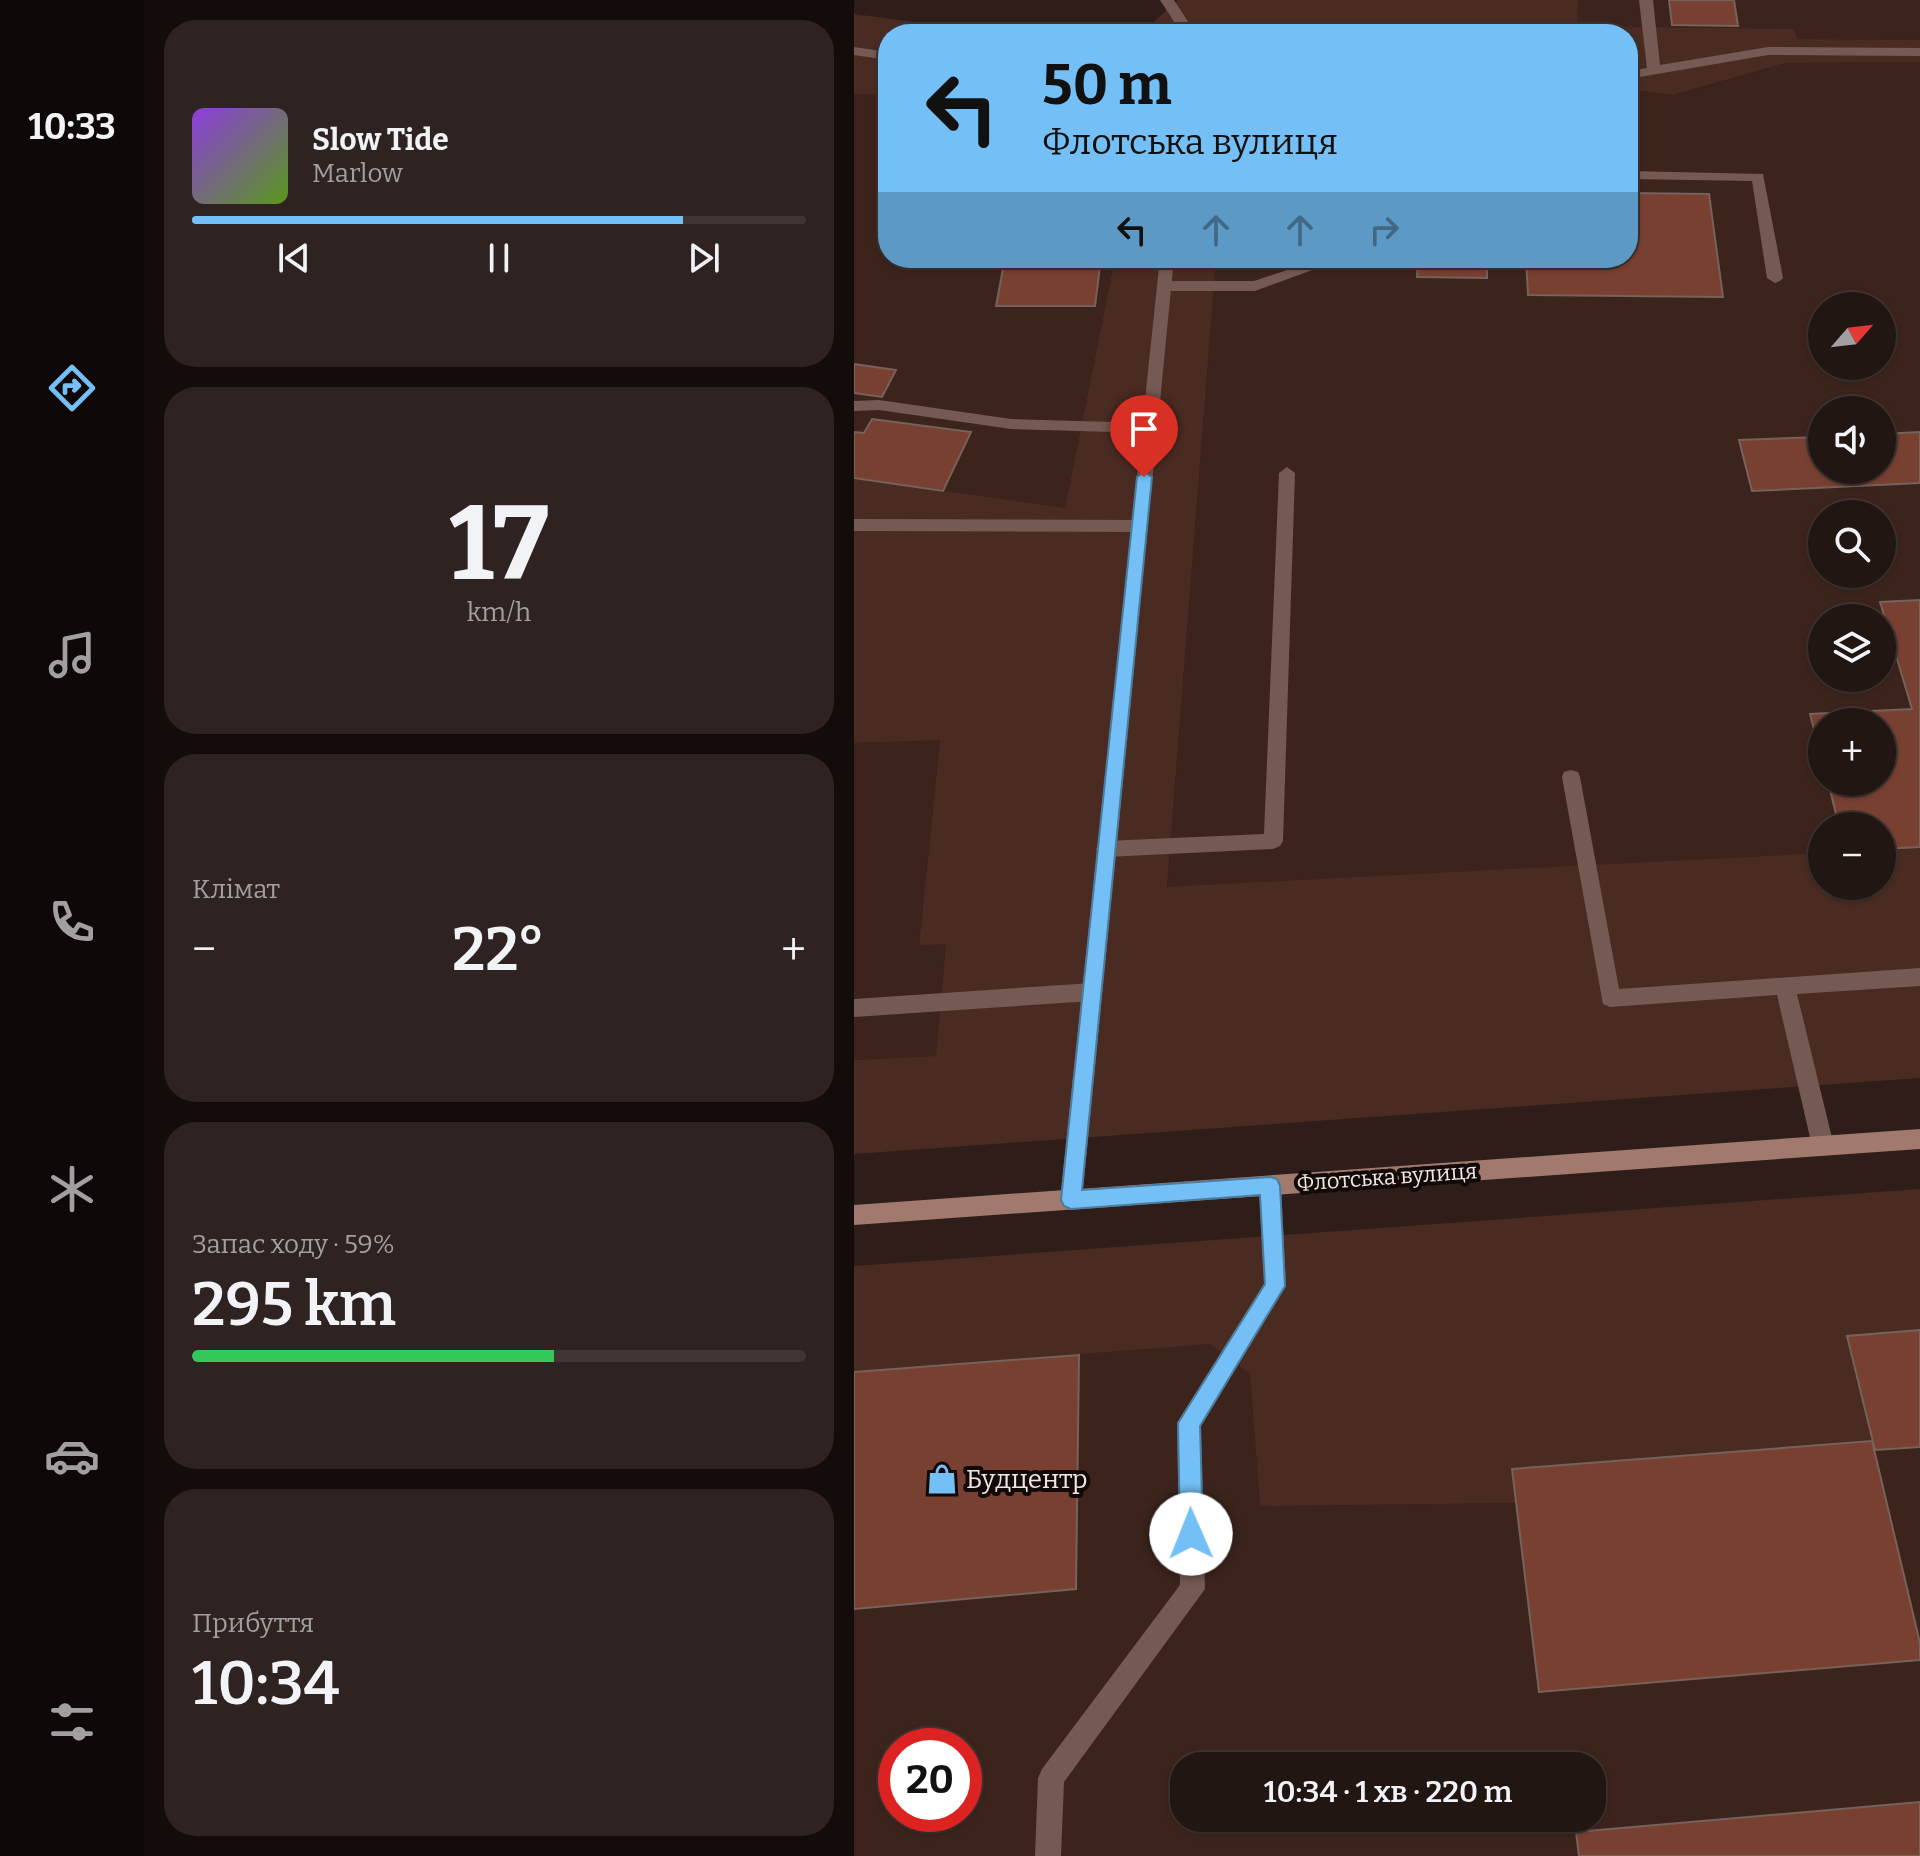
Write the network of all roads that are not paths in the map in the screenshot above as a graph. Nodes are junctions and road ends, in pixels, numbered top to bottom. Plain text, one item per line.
1 (1167, 0) edge
2 (1646, 0) edge
3 (1183, 24) edge
4 (854, 51) edge
5 (1920, 52) edge
6 (878, 55) edge
7 (1654, 71) junction
8 (1638, 73) edge
9 (1638, 175) edge
10 (1166, 268) edge
11 (1308, 268) edge
12 (1775, 278) dead end
13 (1164, 286) junction
14 (854, 406) edge
15 (1149, 428) junction
16 (1287, 473) dead end
17 (854, 525) edge
18 (1139, 526) junction
19 (1571, 777) dead end
20 (1106, 849) junction
21 (1920, 977) edge
22 (1785, 986) junction
23 (1092, 992) junction
24 (854, 1008) edge
25 (1920, 1139) edge
26 (1823, 1146) junction
27 (1270, 1186) junction
28 (1071, 1200) junction
29 (854, 1215) edge
30 (1048, 1856) edge

1 - 3 street
2 - 7 street
4 - 6 street
5 - 7 street
7 - 8 street
9 - 12 street
10 - 13 street
11 - 13 street
13 - 15 street
14 - 15 street
15 - 18 street
16 - 20 street
17 - 18 street
18 - 20 street
19 - 22 street
20 - 23 street
21 - 22 street
22 - 26 street
23 - 24 street
23 - 28 street
25 - 26 street, Флотська вулиця
26 - 27 street, Флотська вулиця
27 - 28 street, Флотська вулиця
27 - 30 street
28 - 29 street, Флотська вулиця

